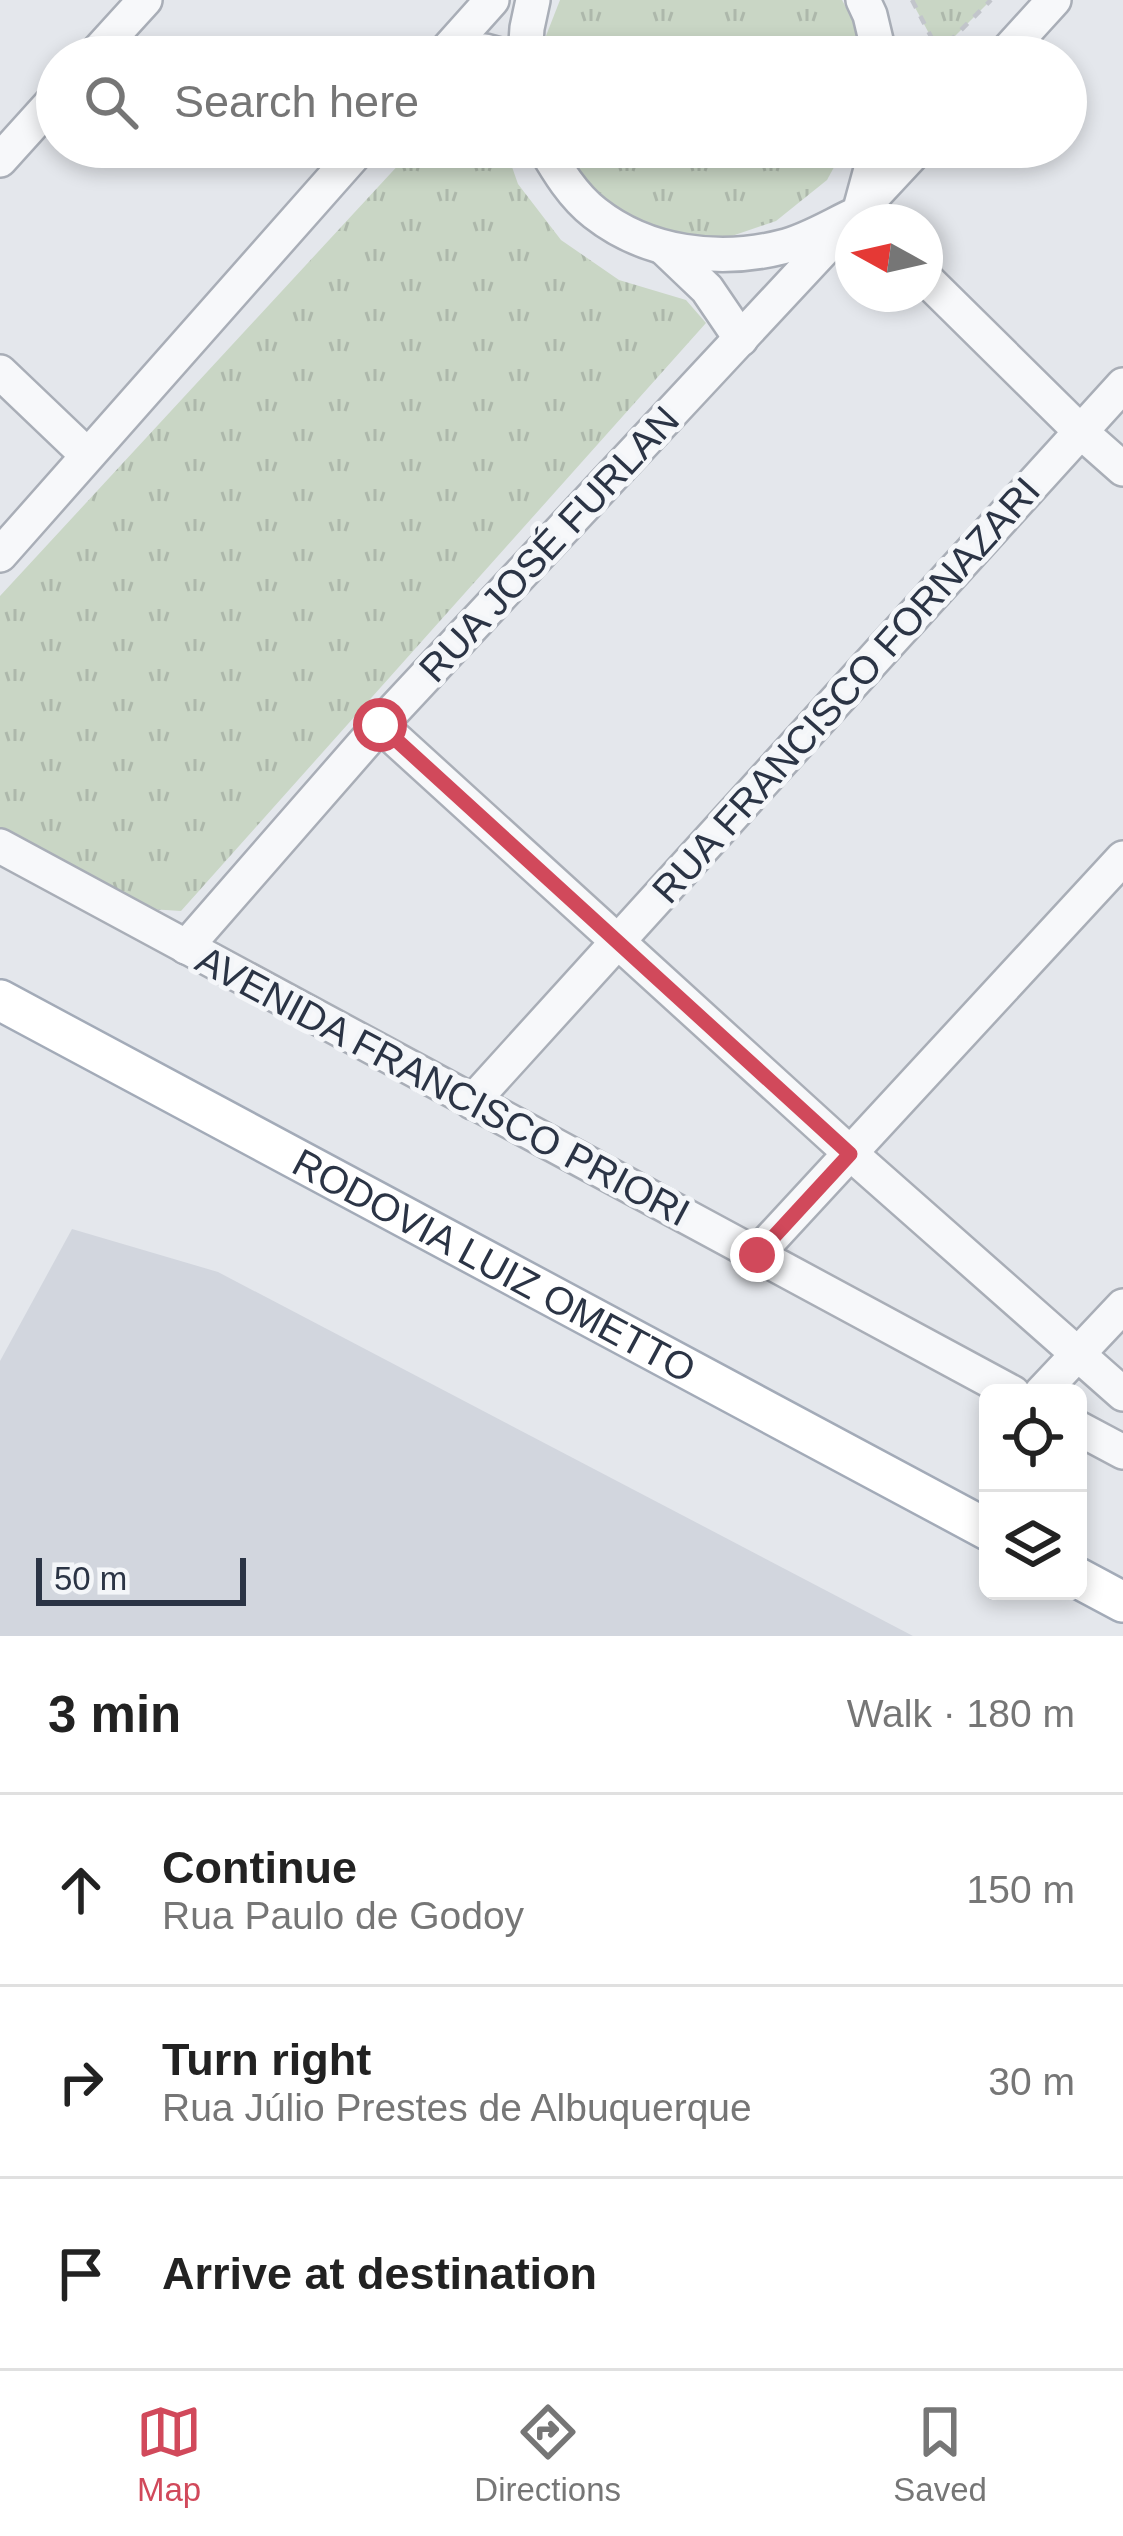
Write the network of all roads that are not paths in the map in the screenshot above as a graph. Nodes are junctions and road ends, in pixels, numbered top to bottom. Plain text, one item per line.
1 (145, 0) edge
2 (492, 0) edge
3 (533, 0) edge
4 (863, 0) edge
5 (1054, 0) edge
6 (112, 36) edge
7 (460, 36) edge
8 (526, 36) edge
9 (875, 36) edge
10 (1021, 36) edge
11 (36, 120) edge
12 (0, 160) edge
13 (342, 168) edge
14 (556, 168) edge
15 (874, 168) edge
16 (902, 168) edge
17 (866, 204) edge
18 (873, 204) edge
19 (835, 228) edge
20 (835, 245) edge
21 (664, 248) junction
22 (943, 296) edge
23 (741, 339) junction
24 (0, 372) edge
25 (1123, 385) edge
26 (1080, 431) junction
27 (87, 455) junction
28 (1123, 469) edge
29 (0, 555) edge
30 (380, 725) junction
31 (0, 846) edge
32 (1123, 858) edge
33 (619, 942) junction
34 (186, 947) junction
35 (0, 1000) edge
36 (472, 1102) junction
37 (850, 1154) junction
38 (757, 1255) junction
39 (1123, 1306) edge
40 (1078, 1355) junction
41 (996, 1384) edge
42 (1050, 1384) edge
43 (1123, 1394) edge
44 (1087, 1433) edge
45 (1123, 1452) edge
46 (979, 1525) edge
47 (1087, 1583) edge
48 (1123, 1602) edge

1 - 6 street
2 - 7 street
3 - 8 street
4 - 9 street
5 - 10 street
11 - 12 street
13 - 27 street
14 - 21 street
15 - 17 street
16 - 18 street, RUA JOSÉ FURLAN
19 - 21 street
20 - 23 street, RUA JOSÉ FURLAN
21 - 23 street
22 - 26 street
23 - 30 street, RUA JOSÉ FURLAN
24 - 27 street
25 - 26 street, RUA FRANCISCO FORNAZARI
26 - 28 street
26 - 33 street, RUA FRANCISCO FORNAZARI
27 - 29 street
30 - 33 street
30 - 34 street, RUA JOSÉ FURLAN
31 - 34 street, AVENIDA FRANCISCO PRIORI
32 - 37 street
33 - 36 street, RUA FRANCISCO FORNAZARI
33 - 37 street
34 - 36 street, AVENIDA FRANCISCO PRIORI
35 - 46 main road, RODOVIA LUIZ OMETTO
36 - 38 street, AVENIDA FRANCISCO PRIORI
37 - 38 street
37 - 40 street
38 - 41 street, AVENIDA FRANCISCO PRIORI
39 - 40 street
40 - 42 street
40 - 43 street
44 - 45 street
47 - 48 main road

